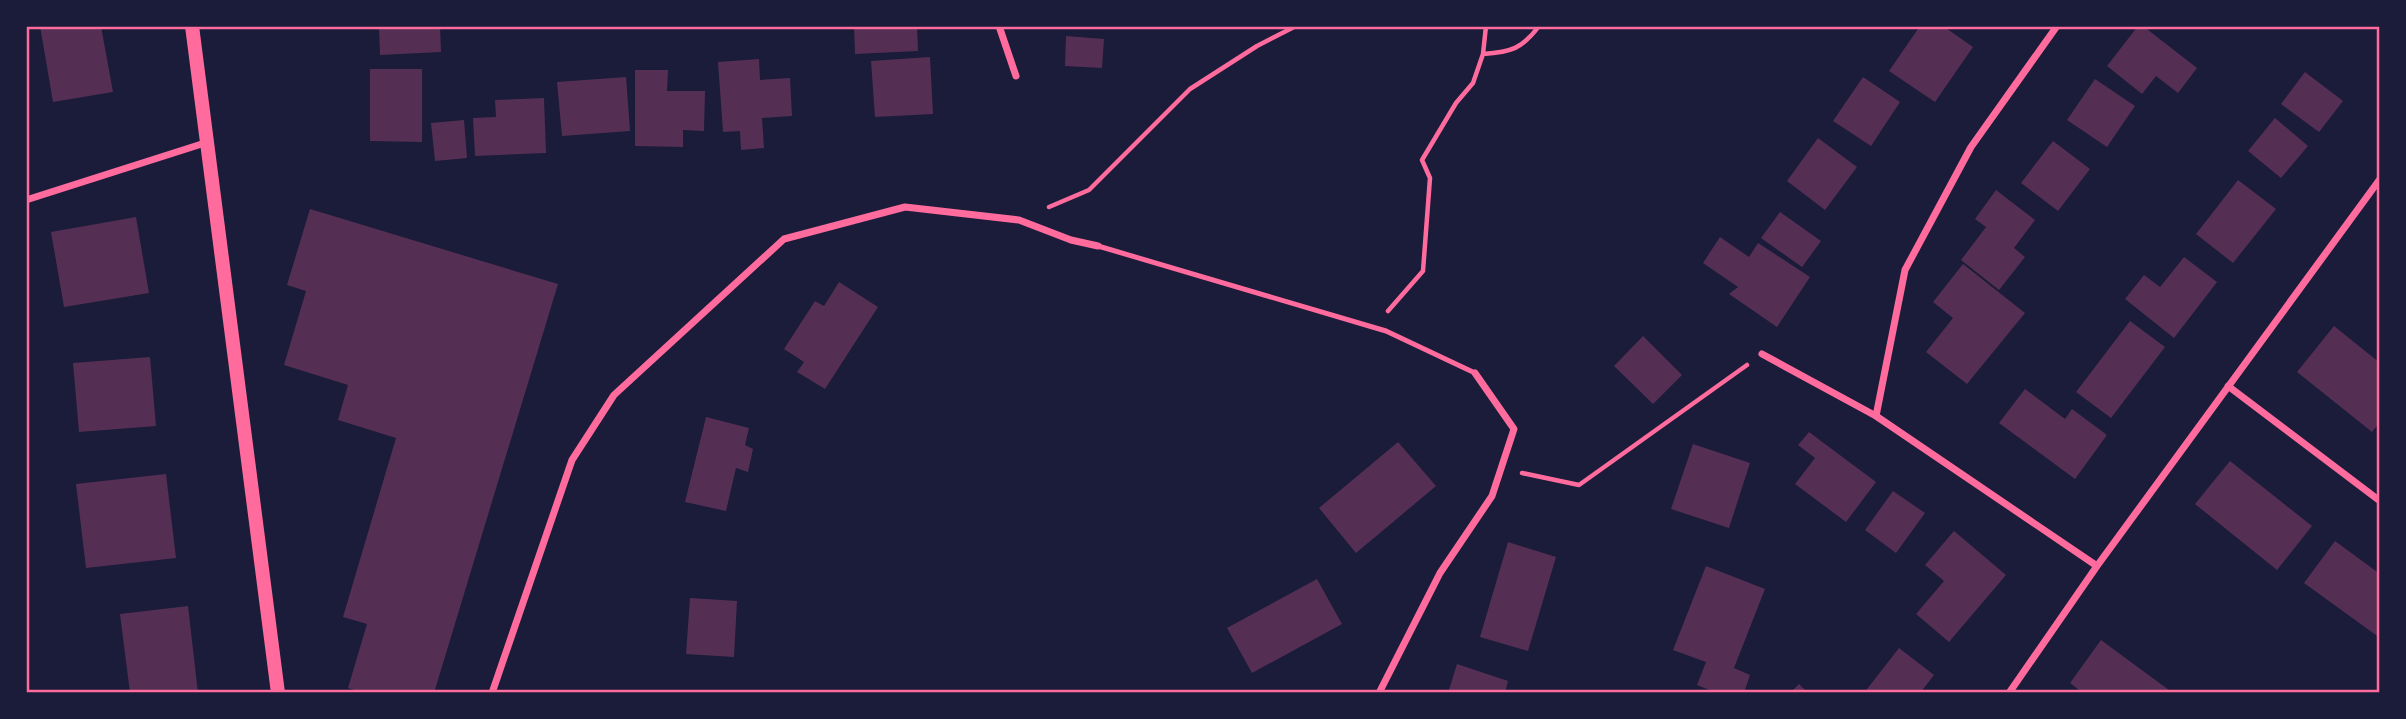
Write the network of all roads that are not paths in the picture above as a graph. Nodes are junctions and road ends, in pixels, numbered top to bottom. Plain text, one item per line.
1 (192, 26) edge
2 (999, 26) edge
3 (2057, 26) edge
4 (1016, 76) dead end
5 (208, 142) junction
6 (2380, 179) edge
7 (26, 200) edge
8 (1098, 246) joint
9 (1762, 354) road end
10 (1475, 373) joint
11 (2228, 386) junction
12 (1876, 416) junction
13 (2380, 501) edge
14 (2097, 566) junction
15 (1381, 691) edge
16 (278, 693) edge
17 (492, 693) edge
18 (2008, 693) edge

1 - 5 main road
2 - 4 street
3 - 12 street
5 - 7 street
5 - 16 main road
6 - 11 street
8 - 10 lane
8 - 17 street
9 - 12 street
10 - 15 street
11 - 13 street
11 - 14 street
12 - 14 street
14 - 18 street

